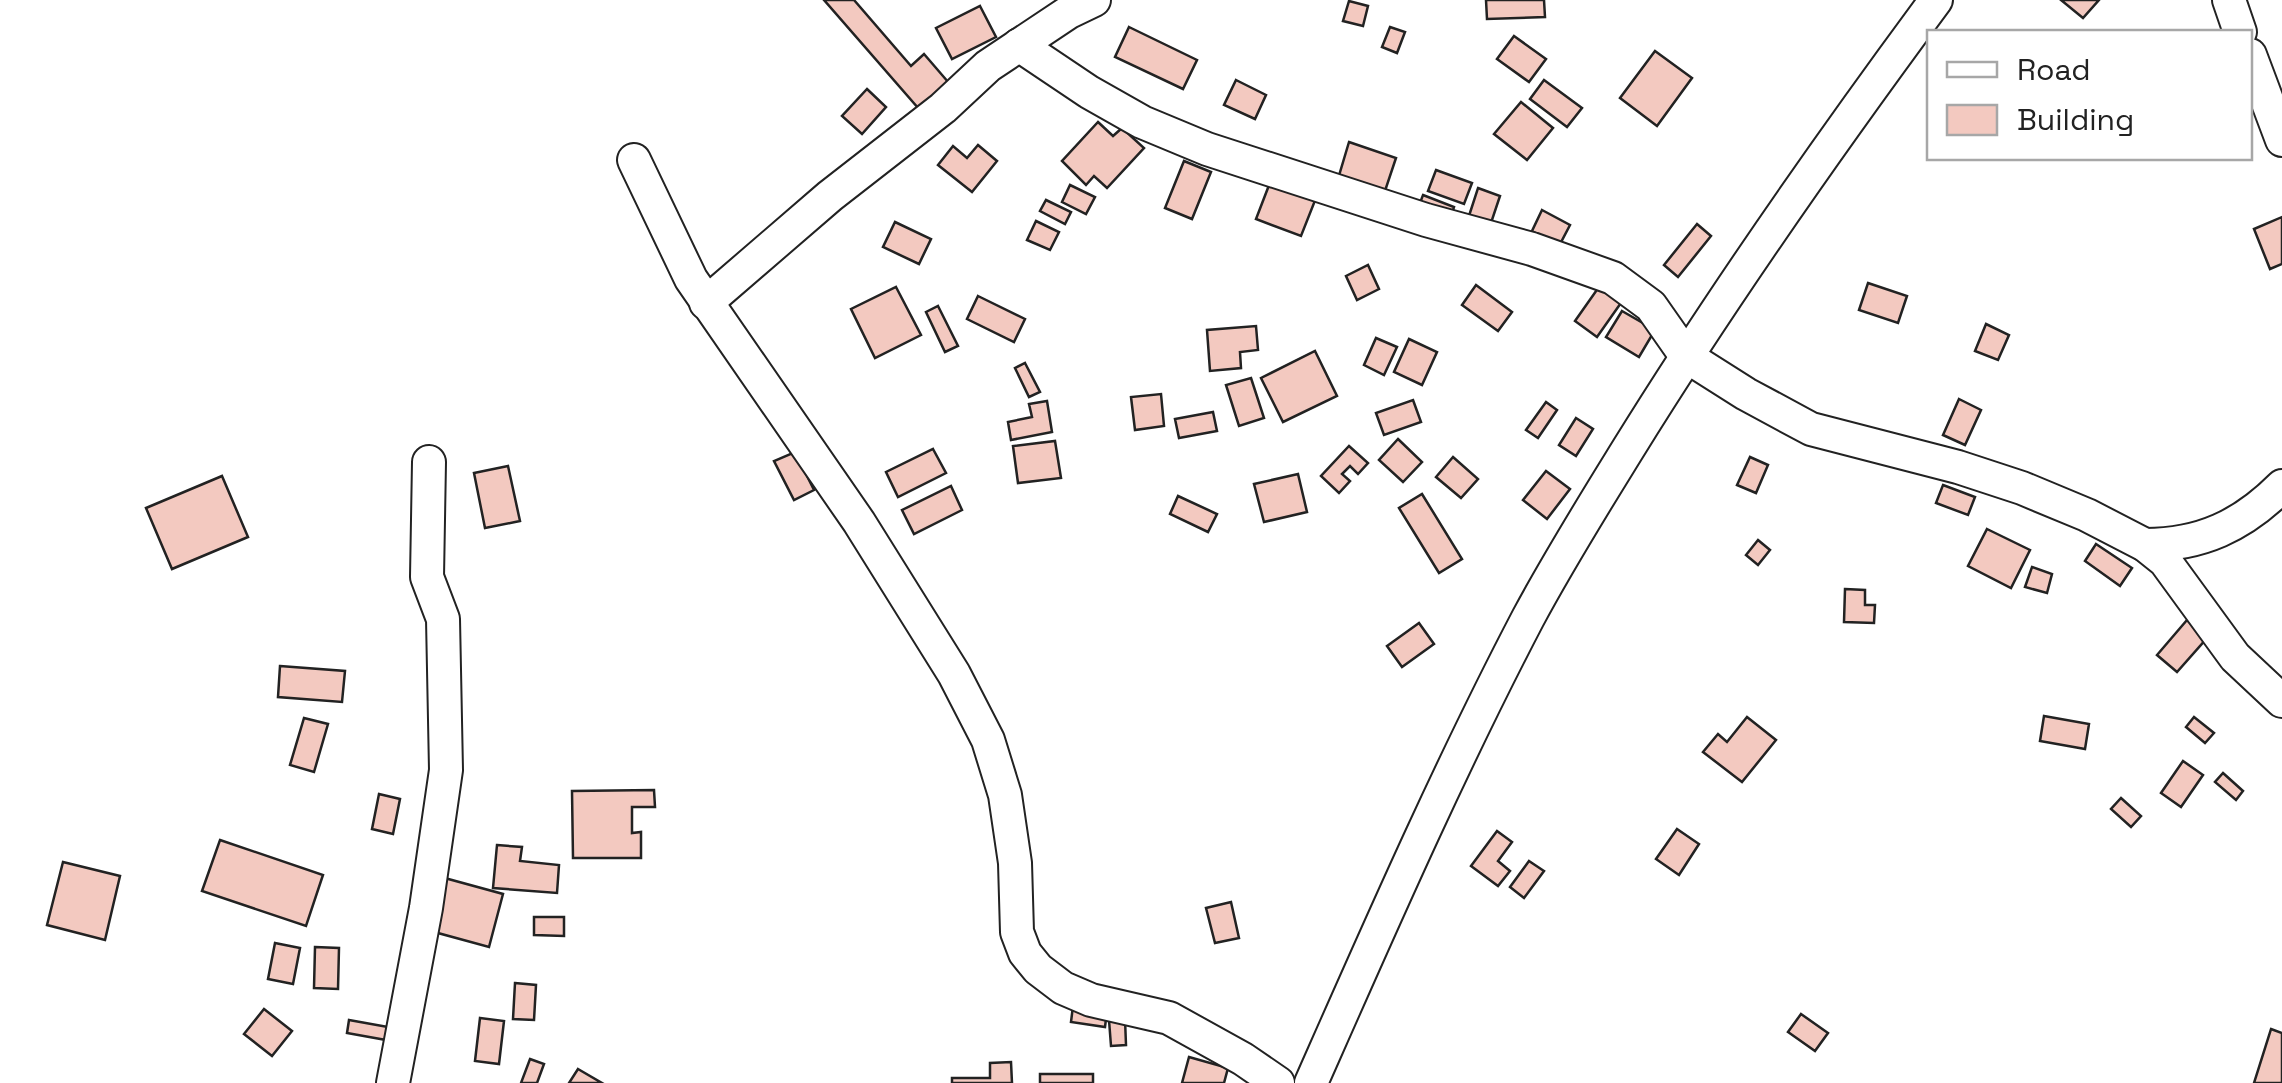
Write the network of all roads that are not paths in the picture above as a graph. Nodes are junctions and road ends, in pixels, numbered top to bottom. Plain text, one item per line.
1 (1094, 0) edge
2 (1936, 0) edge
3 (2228, 0) edge
4 (2239, 30) edge
5 (1019, 44) junction
6 (2252, 59) edge
7 (2282, 140) edge
8 (634, 160) dead end
9 (706, 303) junction
10 (1686, 356) junction
11 (429, 462) dead end
12 (2282, 486) edge
13 (2145, 546) junction
14 (2282, 701) edge
15 (393, 1083) edge
16 (1278, 1083) edge
17 (1310, 1083) edge

1 - 5 street
2 - 10 street
3 - 4 street
5 - 9 street
5 - 10 street
6 - 7 street
8 - 9 street
9 - 16 street
10 - 13 street
10 - 17 street
11 - 15 street
12 - 13 street
13 - 14 street

